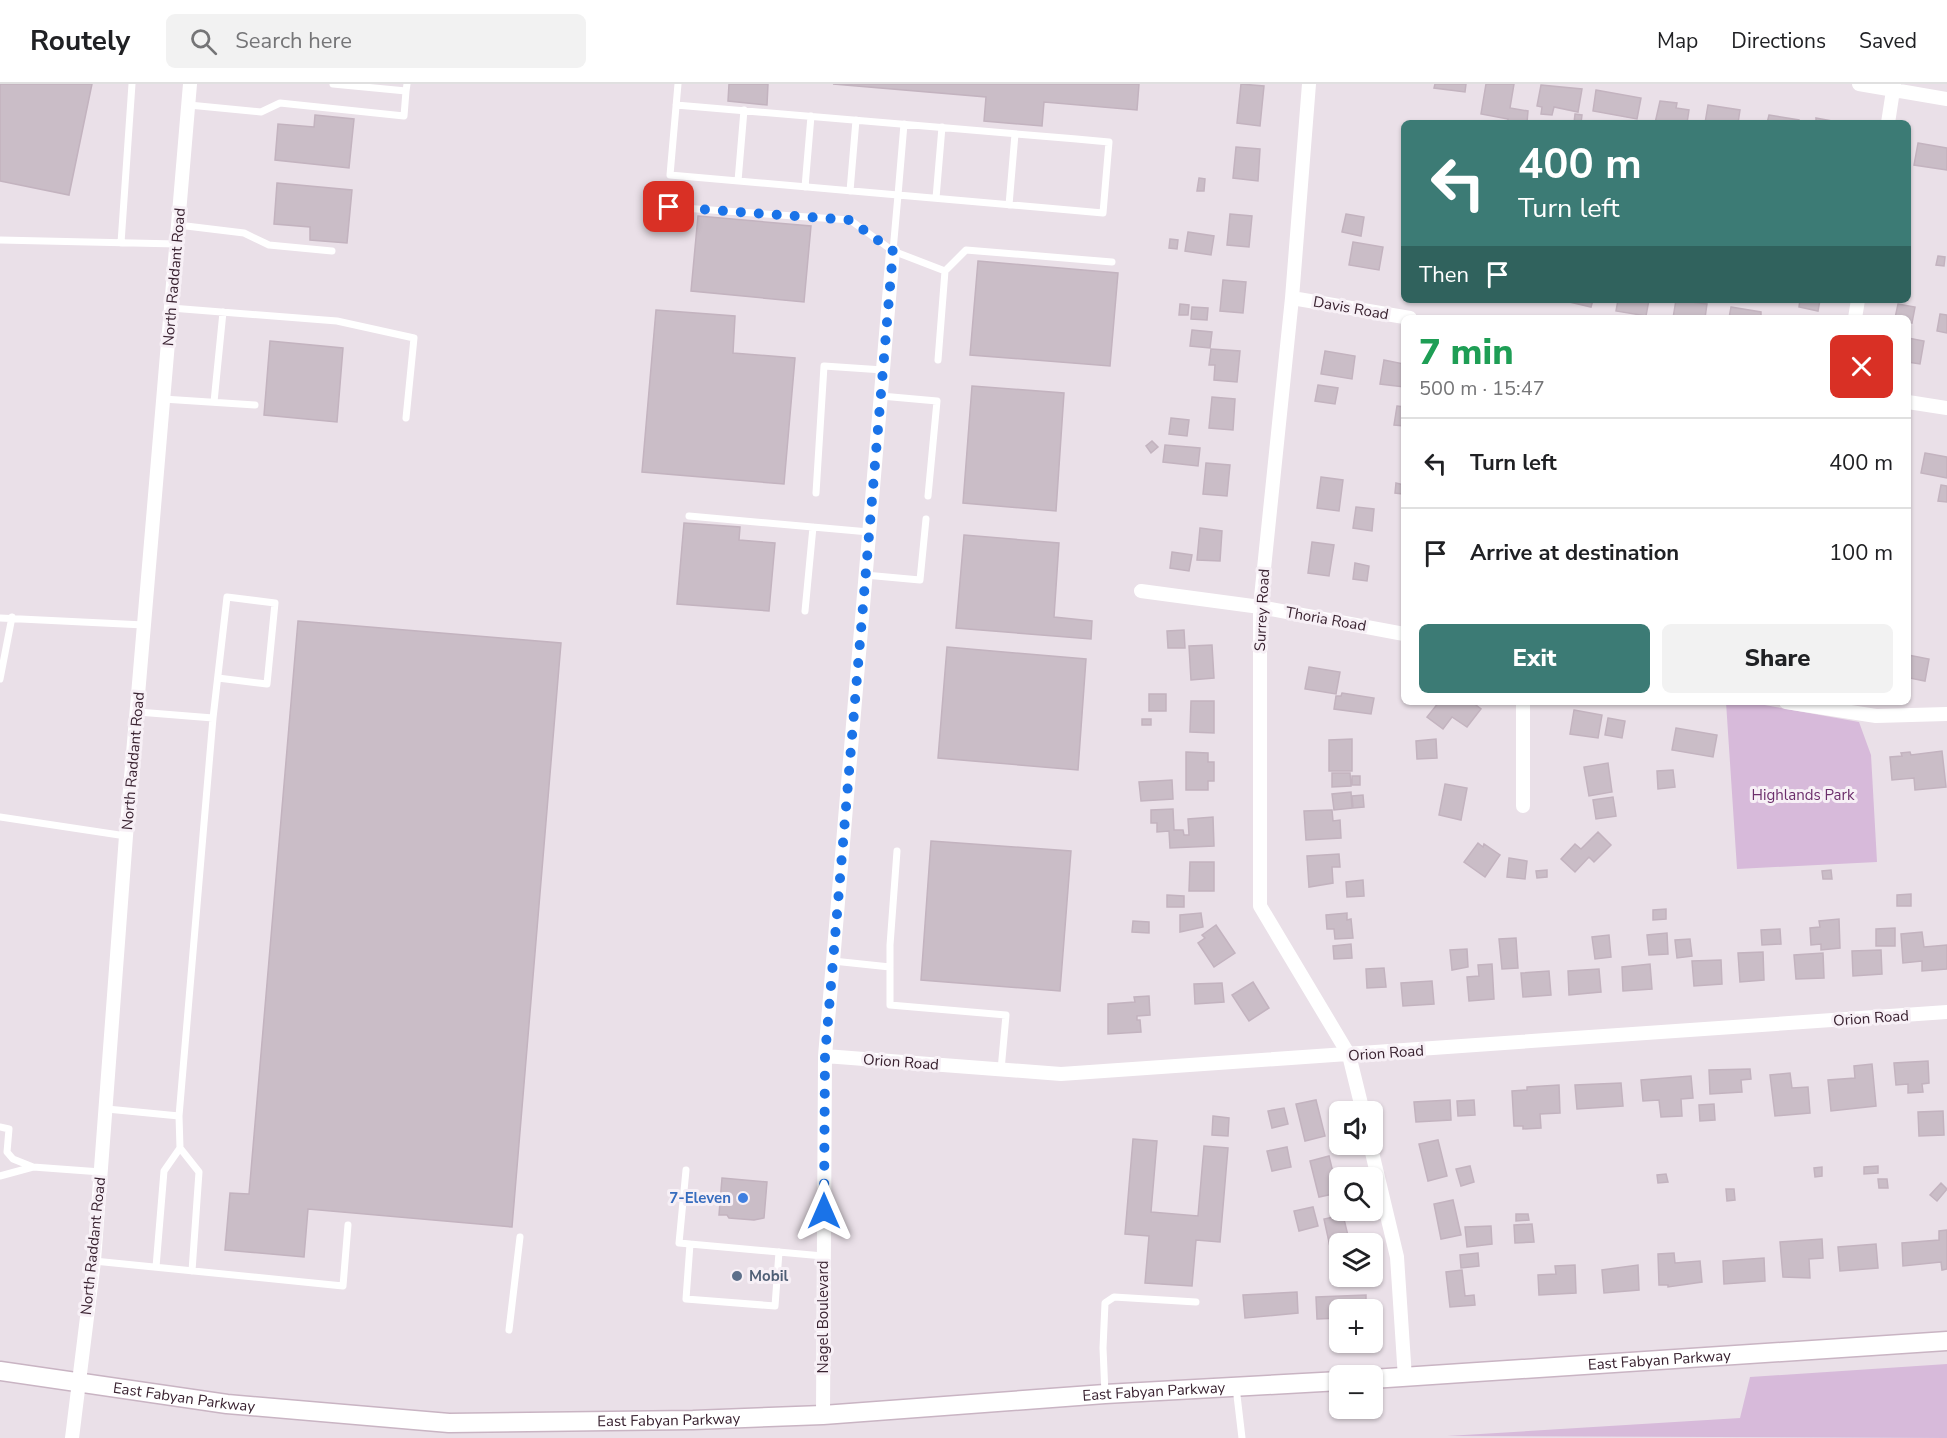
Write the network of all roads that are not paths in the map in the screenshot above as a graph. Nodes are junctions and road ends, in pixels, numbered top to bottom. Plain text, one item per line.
1 (132, 84) edge
2 (190, 84) edge
3 (333, 84) edge
4 (678, 84) edge
5 (1309, 84) edge
6 (1859, 84) edge
7 (1894, 87) edge
8 (407, 88) edge
9 (1947, 99) edge
10 (189, 105) junction
11 (676, 105) junction
12 (744, 110) junction
13 (811, 116) junction
14 (856, 120) junction
15 (1888, 120) edge
16 (904, 124) junction
17 (942, 128) junction
18 (1015, 134) junction
19 (738, 181) junction
20 (805, 187) junction
21 (850, 191) junction
22 (898, 195) junction
23 (936, 198) junction
24 (1009, 204) junction
25 (669, 207) dead end
26 (178, 225) junction
27 (0, 240) edge
28 (121, 243) junction
29 (177, 244) junction
30 (332, 251) dead end
31 (893, 251) junction
32 (1112, 262) dead end
33 (945, 271) junction
34 (1292, 298) junction
35 (171, 308) junction
36 (223, 312) junction
37 (1401, 316) edge
38 (938, 360) dead end
39 (883, 370) junction
40 (881, 396) junction
41 (164, 399) junction
42 (214, 402) junction
43 (1911, 402) edge
44 (255, 405) dead end
45 (1947, 408) edge
46 (406, 418) dead end
47 (816, 493) dead end
48 (928, 496) dead end
49 (689, 516) dead end
50 (926, 519) dead end
51 (813, 527) junction
52 (869, 532) junction
53 (866, 575) junction
54 (1141, 591) dead end
55 (1260, 607) junction
56 (805, 611) dead end
57 (12, 617) junction
58 (0, 618) edge
59 (144, 625) junction
60 (1401, 633) edge
61 (0, 678) edge
62 (218, 678) junction
63 (1523, 705) edge
64 (1807, 705) edge
65 (138, 712) junction
66 (1947, 714) edge
67 (213, 718) junction
68 (1523, 806) dead end
69 (0, 817) edge
70 (126, 836) junction
71 (897, 851) dead end
72 (833, 961) junction
73 (890, 967) junction
74 (1947, 1012) edge
75 (1349, 1055) junction
76 (825, 1056) junction
77 (1001, 1070) junction
78 (1359, 1101) edge
79 (107, 1109) junction
80 (179, 1116) junction
81 (0, 1127) edge
82 (180, 1148) junction
83 (1373, 1155) edge
84 (33, 1167) junction
85 (686, 1170) dead end
86 (101, 1172) junction
87 (0, 1176) edge
88 (348, 1225) dead end
89 (520, 1237) dead end
90 (690, 1244) junction
91 (779, 1252) junction
92 (823, 1256) junction
93 (94, 1261) junction
94 (156, 1267) junction
95 (192, 1271) junction
96 (1196, 1302) dead end
97 (509, 1329) dead end
98 (1947, 1341) edge
99 (0, 1371) edge
100 (1405, 1378) junction
101 (1383, 1379) edge
102 (1329, 1382) edge
103 (79, 1384) junction
104 (1236, 1387) junction
105 (1105, 1394) junction
106 (823, 1415) junction
107 (72, 1438) edge
108 (1242, 1438) edge

1 - 28 lane
2 - 10 street, North Raddant Road
3 - 8 lane
4 - 11 lane
5 - 34 street, Surrey Road
6 - 7 street
7 - 9 street
7 - 15 street
8 - 10 lane
10 - 26 street, North Raddant Road
11 - 12 lane
11 - 19 lane
12 - 13 lane
12 - 19 lane
13 - 14 lane
13 - 20 lane
14 - 16 lane
14 - 21 lane
16 - 17 lane
16 - 22 lane
17 - 18 lane
17 - 23 lane
18 - 24 lane
18 - 24 lane
19 - 20 lane
20 - 21 lane
21 - 22 lane
22 - 23 lane
22 - 31 lane
23 - 24 lane
25 - 31 lane
26 - 29 street, North Raddant Road
26 - 30 lane
27 - 28 lane
28 - 29 lane
29 - 35 street, North Raddant Road
31 - 33 lane
31 - 39 street, Nagel Boulevard
32 - 33 lane
33 - 38 lane
34 - 37 street, Davis Road
34 - 55 street, Surrey Road
35 - 36 lane
35 - 41 street, North Raddant Road
36 - 42 lane
36 - 46 lane
39 - 40 street, Nagel Boulevard
39 - 47 lane
40 - 48 lane
40 - 52 street, Nagel Boulevard
41 - 42 lane
41 - 59 street, North Raddant Road
42 - 44 lane
43 - 45 street
49 - 51 lane
50 - 53 lane
51 - 52 lane
51 - 56 lane
52 - 53 street, Nagel Boulevard
53 - 72 street, Nagel Boulevard
54 - 55 street, Thoria Road
55 - 60 street, Thoria Road
55 - 75 street, Surrey Road
57 - 58 lane
57 - 59 lane
57 - 61 lane
59 - 65 street, North Raddant Road
62 - 62 lane
62 - 67 lane
63 - 68 street
64 - 66 street
65 - 67 lane
65 - 70 street, North Raddant Road
67 - 80 lane
69 - 70 lane
70 - 79 street, North Raddant Road
71 - 73 lane
72 - 73 lane
72 - 76 street, Nagel Boulevard
73 - 77 lane
74 - 75 street, Orion Road
75 - 77 street, Orion Road
75 - 78 street, Surrey Road
76 - 77 street, Orion Road
76 - 92 street, Nagel Boulevard
79 - 80 lane
79 - 86 street, North Raddant Road
80 - 82 lane
81 - 84 lane
82 - 94 lane
82 - 95 lane
83 - 100 street
84 - 86 lane
84 - 87 lane
85 - 90 lane
86 - 93 street, North Raddant Road
88 - 95 lane
89 - 97 lane
90 - 91 lane
90 - 91 lane
91 - 92 lane
92 - 106 street, Nagel Boulevard
93 - 94 lane
93 - 103 street, North Raddant Road
94 - 95 lane
96 - 105 lane
98 - 100 main road, East Fabyan Parkway
99 - 103 main road, East Fabyan Parkway
100 - 101 main road, East Fabyan Parkway
102 - 104 main road, East Fabyan Parkway
103 - 106 main road, East Fabyan Parkway
103 - 107 street, North Raddant Road
104 - 105 main road, East Fabyan Parkway
104 - 108 lane
105 - 106 main road, East Fabyan Parkway

